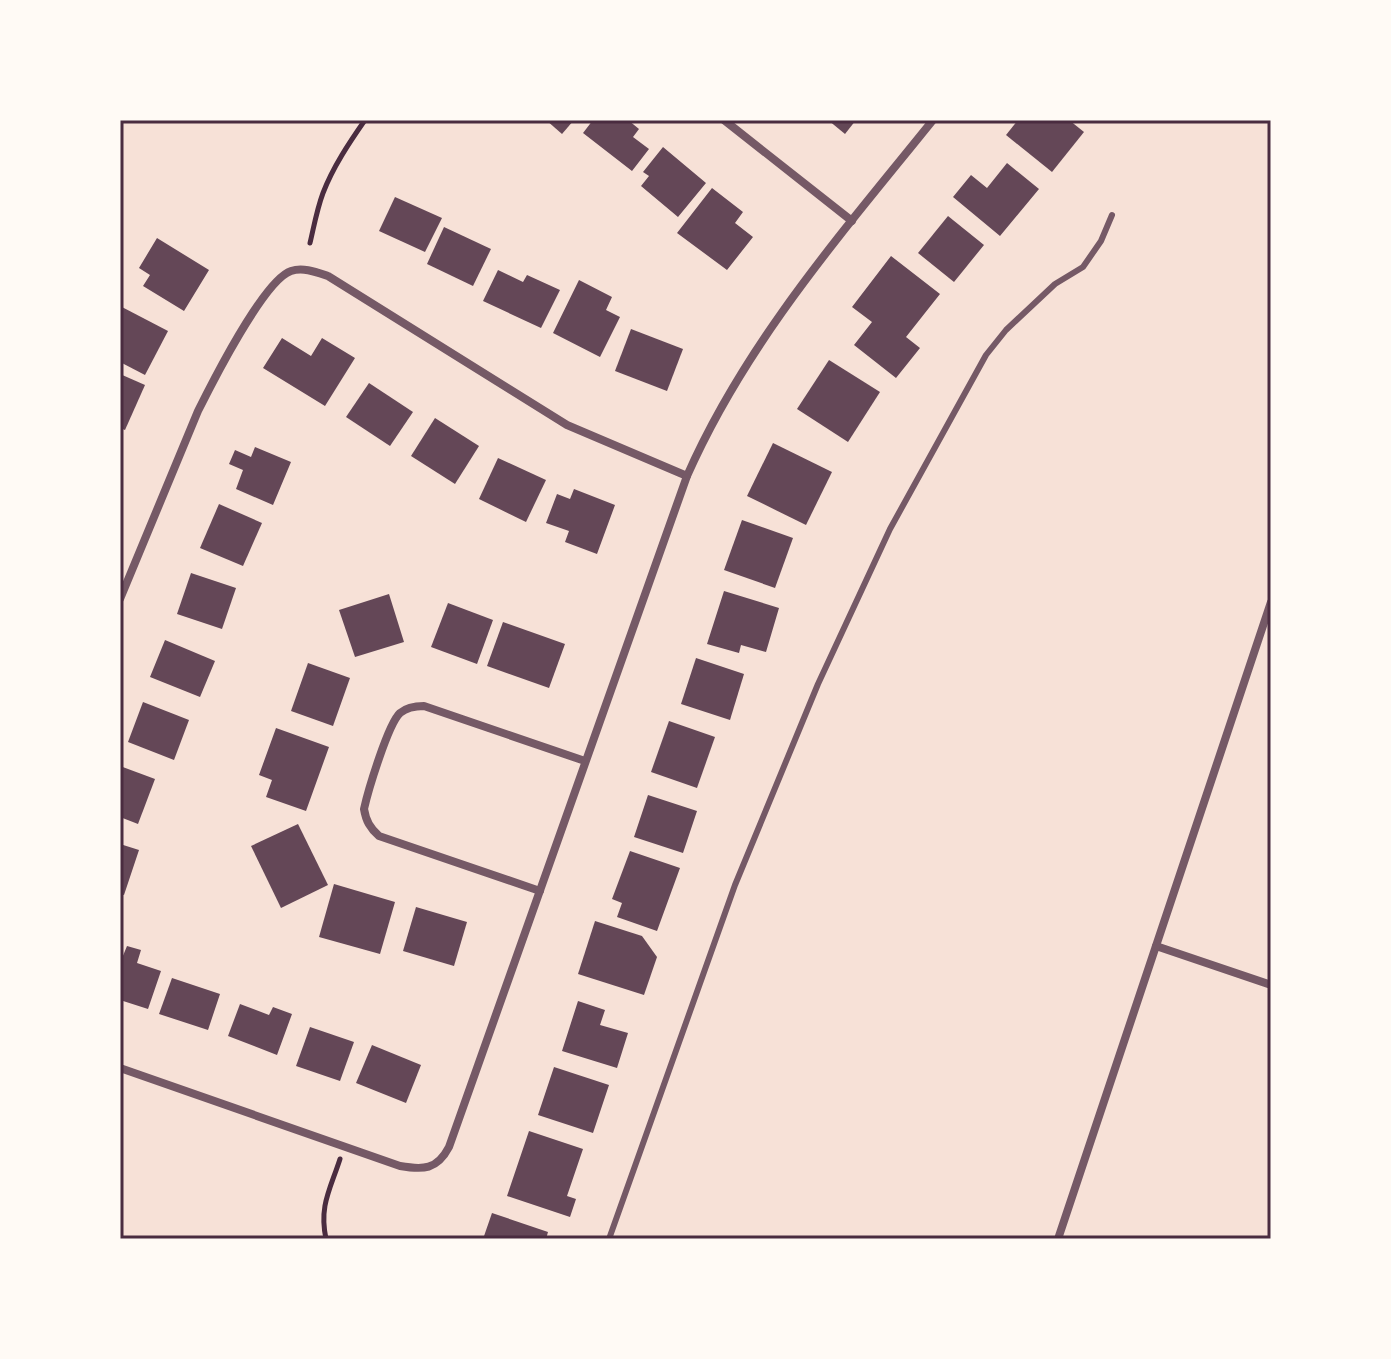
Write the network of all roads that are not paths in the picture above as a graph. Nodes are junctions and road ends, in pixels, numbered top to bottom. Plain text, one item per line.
1 (724, 120) edge
2 (933, 120) edge
3 (1112, 215) dead end
4 (852, 221) junction
5 (687, 476) junction
6 (120, 599) edge
7 (1271, 602) edge
8 (585, 761) junction
9 (540, 891) junction
10 (1156, 946) junction
11 (1271, 985) edge
12 (120, 1068) edge
13 (609, 1239) edge
14 (1058, 1239) edge

1 - 4 street
2 - 4 street
3 - 13 lane
4 - 5 street
5 - 6 street
5 - 8 street
7 - 10 street
8 - 9 street
8 - 9 street
9 - 12 street
10 - 11 street
10 - 14 street

